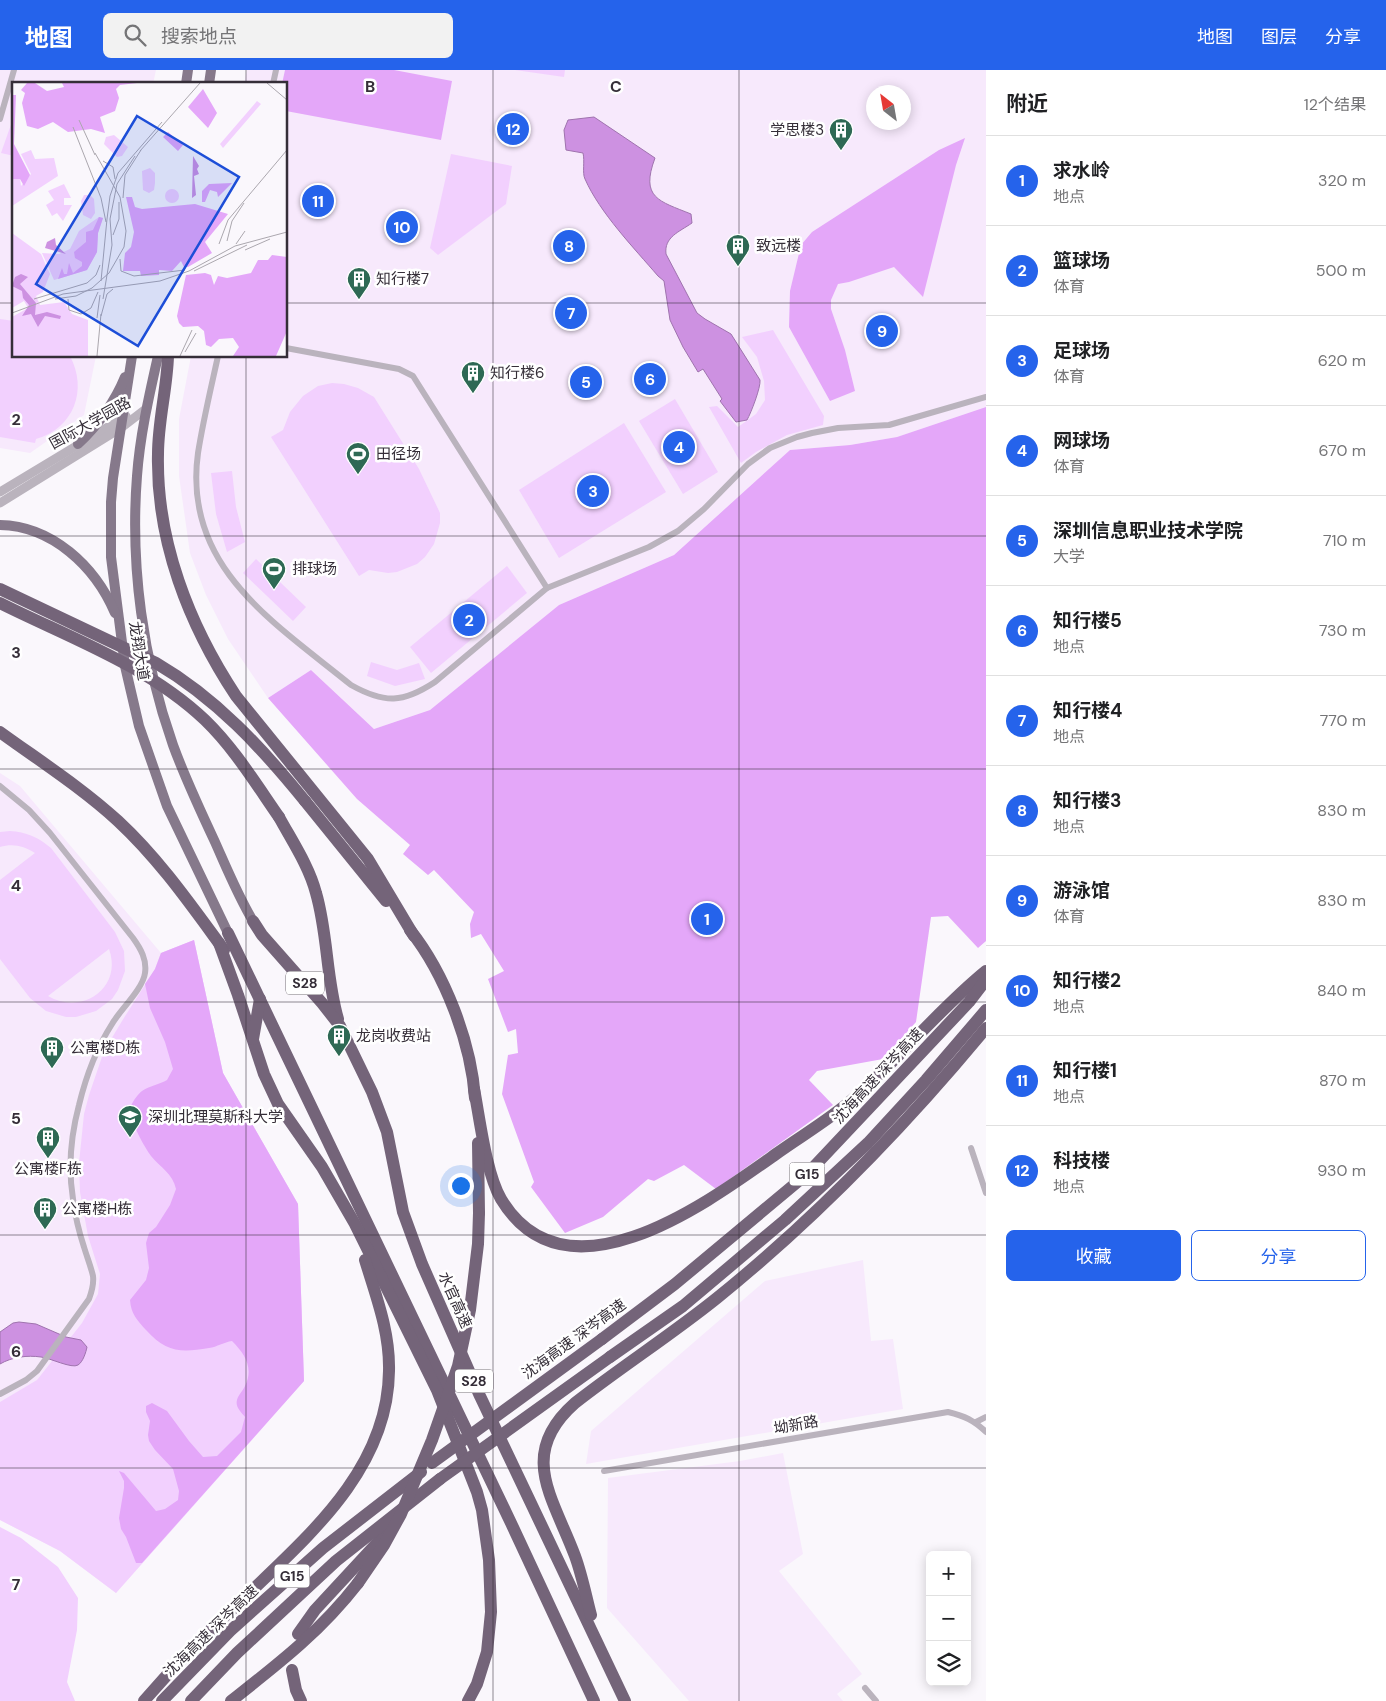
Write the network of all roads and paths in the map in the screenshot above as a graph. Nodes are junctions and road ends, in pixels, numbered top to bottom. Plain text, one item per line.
1 (14, 70) edge
2 (6, 101) junction
3 (12, 102) edge
4 (0, 119) edge
5 (288, 348) edge
6 (132, 358) edge
7 (158, 358) edge
8 (168, 358) edge
9 (218, 358) edge
10 (986, 397) edge
11 (147, 408) junction
12 (123, 416) junction
13 (121, 428) junction
14 (78, 444) junction
15 (0, 492) edge
16 (0, 502) edge
17 (0, 525) edge
18 (547, 588) junction
19 (0, 589) edge
20 (0, 603) edge
21 (120, 625) junction
22 (0, 732) edge
23 (0, 786) edge
24 (253, 921) joint
25 (228, 933) joint
26 (414, 936) junction
27 (219, 943) junction
28 (986, 971) edge
29 (986, 980) edge
30 (259, 997) junction
31 (986, 1010) edge
32 (340, 1026) junction
33 (986, 1028) edge
34 (252, 1042) junction
35 (474, 1089) junction
36 (971, 1148) dead end
37 (986, 1193) edge
38 (355, 1224) junction
39 (0, 1394) edge
40 (986, 1417) edge
41 (976, 1422) junction
42 (986, 1432) edge
43 (604, 1471) dead end
44 (437, 1481) junction
45 (298, 1634) dead end
46 (600, 1647) junction
47 (292, 1670) dead end
48 (865, 1688) dead end
49 (144, 1701) edge
50 (162, 1701) edge
51 (191, 1701) edge
52 (230, 1701) edge
53 (300, 1701) edge
54 (468, 1701) edge
55 (594, 1701) edge
56 (625, 1701) edge
57 (876, 1701) edge

1 - 2 street
2 - 3 street
2 - 4 street
5 - 18 street
6 - 12 main road, 龙翔大道
6 - 14 main road
7 - 11 main road, 龙翔大道
8 - 26 highway
9 - 18 street
10 - 18 street
11 - 12 street, 国际大学园路
11 - 13 street, 国际大学园路
11 - 24 main road, 龙翔大道
12 - 13 main road, 龙翔大道
12 - 14 street, 国际大学园路
13 - 16 street, 国际大学园路
13 - 21 main road, 龙翔大道
14 - 15 street, 国际大学园路
17 - 21 main road
19 - 26 highway, bridge
20 - 32 highway, bridge
21 - 25 main road, 龙翔大道
22 - 27 highway
23 - 39 street
24 - 32 highway, 水官高速 / S28
25 - 30 highway, S28
26 - 35 highway
27 - 30 highway
27 - 34 highway
28 - 35 highway
29 - 50 highway, 沈海高速 深岑高速 / G15, bridge
30 - 34 highway
30 - 55 highway, S28
31 - 44 highway, G15, bridge
32 - 46 highway, 水官高速 / S28
33 - 46 highway
34 - 38 highway
35 - 52 highway, bridge
36 - 37 street
38 - 49 highway
38 - 54 highway
40 - 41 street
41 - 42 street, 坳新路
41 - 43 street, 坳新路
44 - 45 highway
44 - 51 highway, G15
46 - 56 highway, 水官高速 / S28
47 - 53 highway
48 - 57 street

